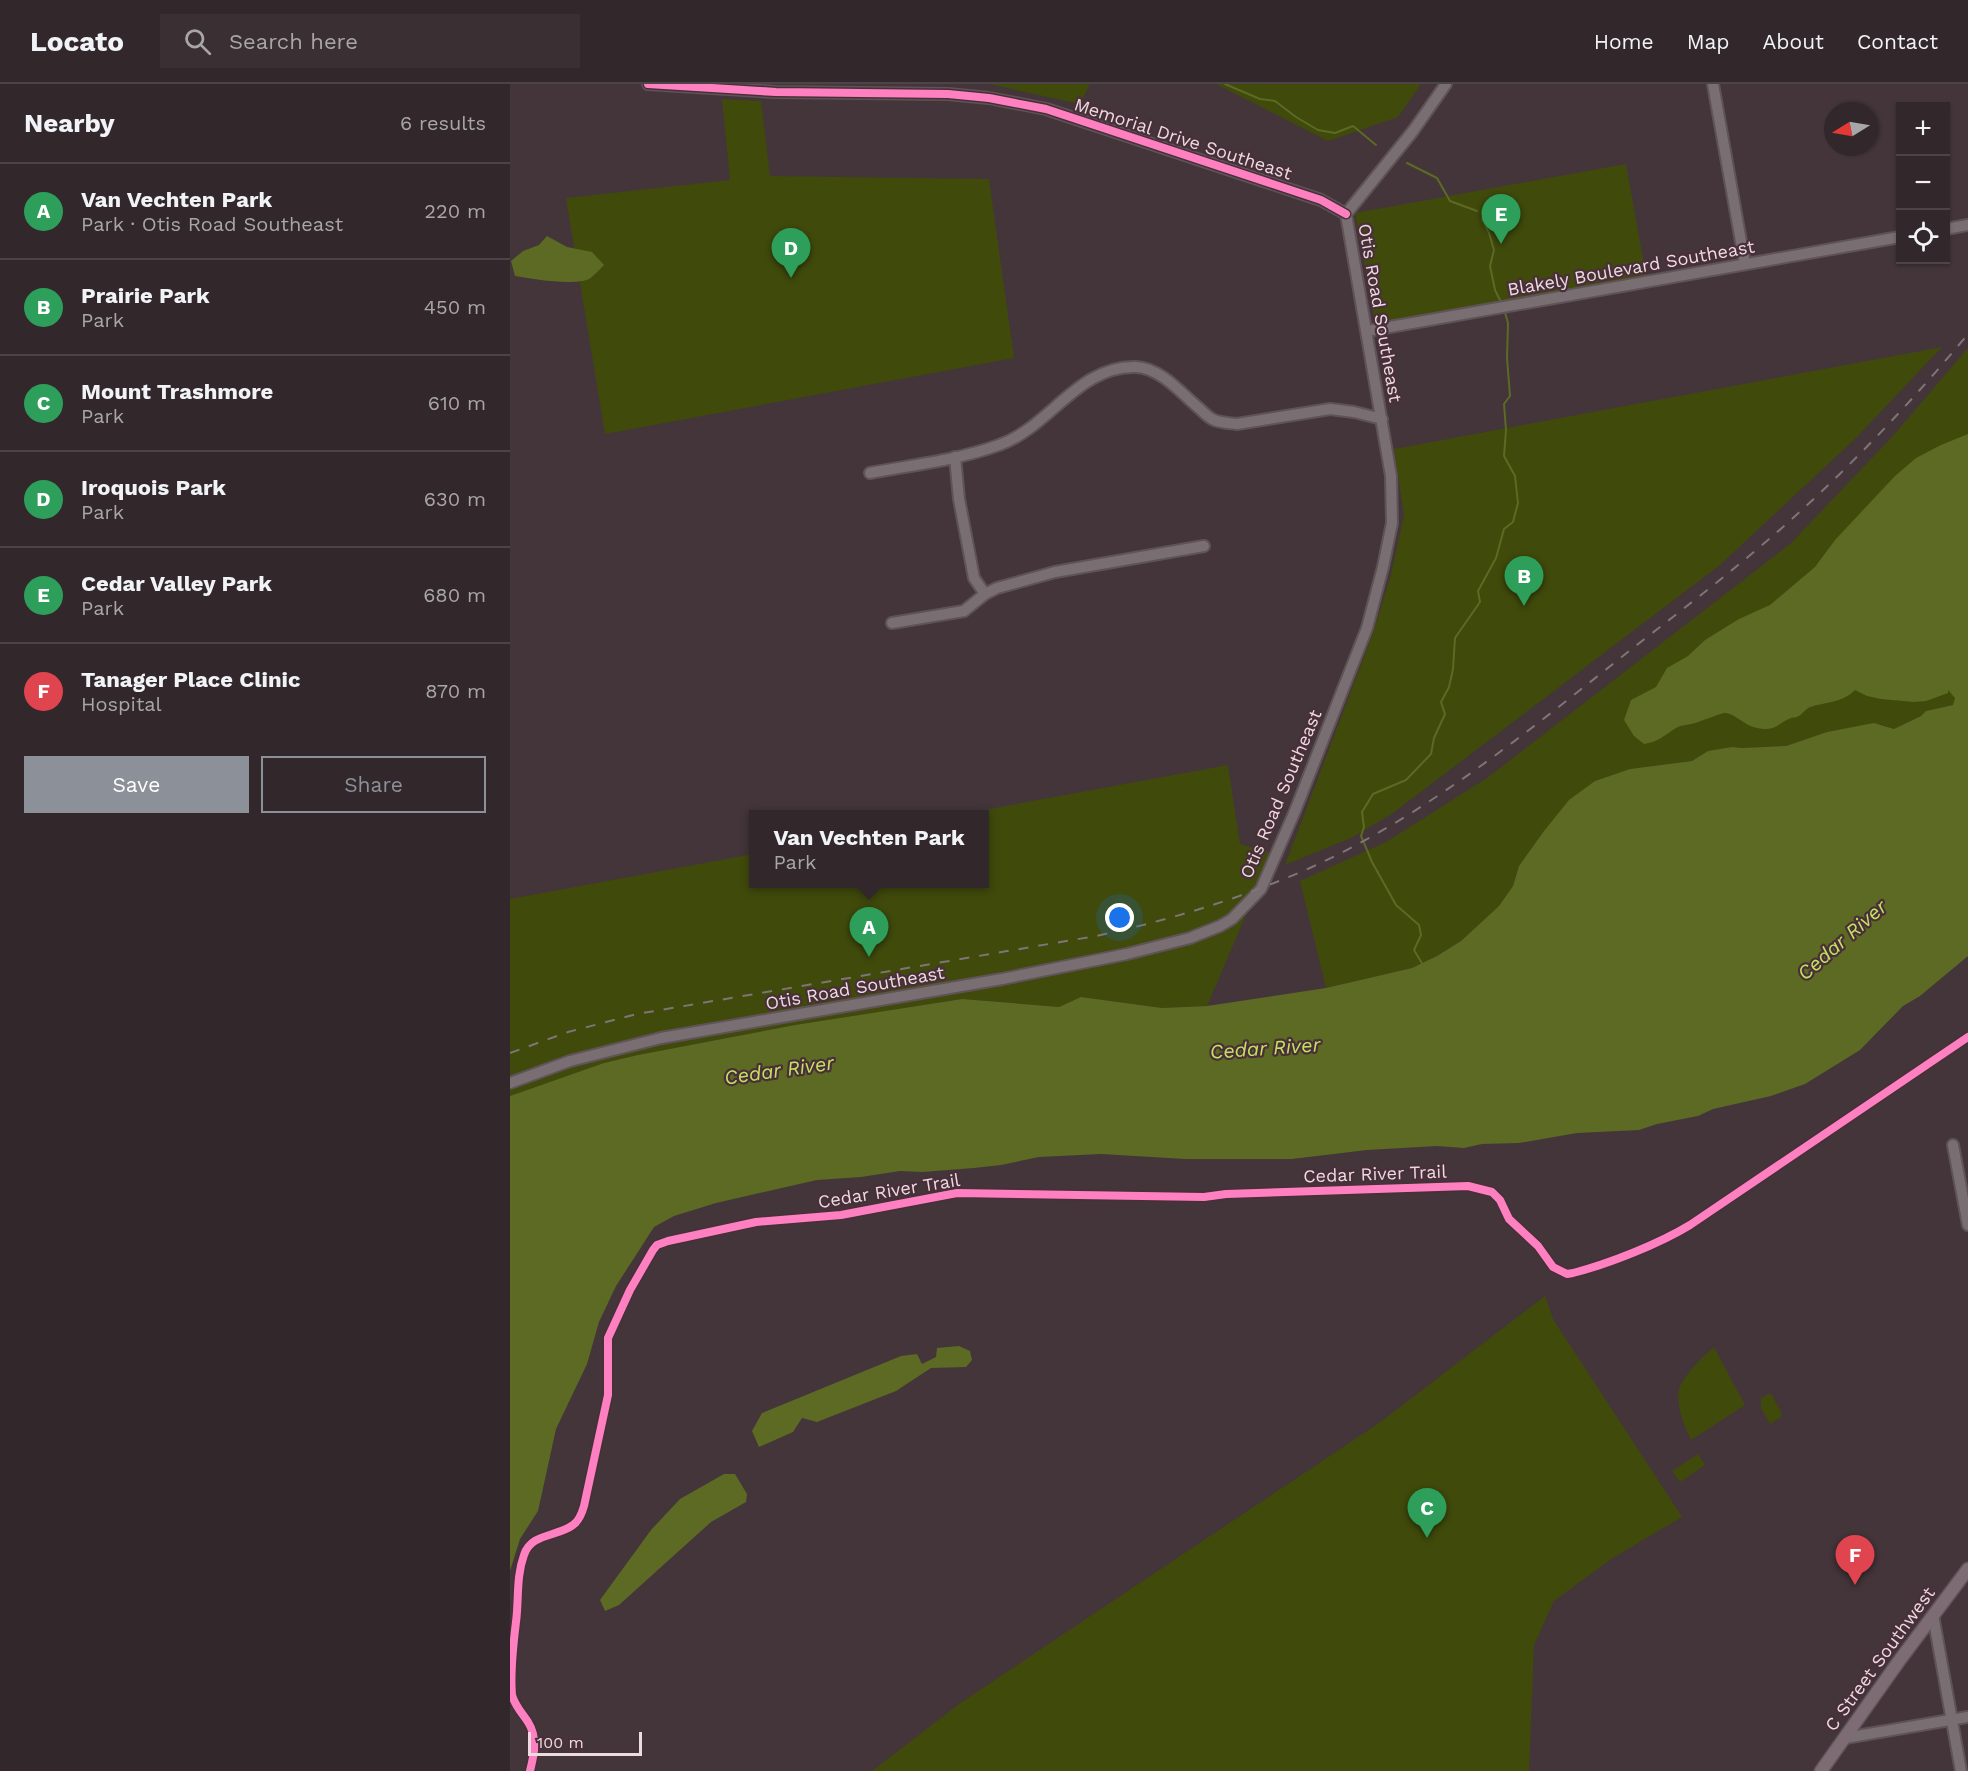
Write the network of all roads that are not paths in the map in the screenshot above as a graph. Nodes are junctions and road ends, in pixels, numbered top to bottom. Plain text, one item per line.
1 (648, 84) edge
2 (1446, 84) edge
3 (1713, 84) edge
4 (776, 88) edge
5 (1347, 214) junction
6 (1968, 225) edge
7 (1950, 228) edge
8 (1896, 238) edge
9 (1744, 264) junction
10 (1367, 331) junction
11 (1382, 419) junction
12 (955, 457) junction
13 (870, 473) dead end
14 (1203, 546) dead end
15 (985, 594) junction
16 (892, 623) dead end
17 (510, 1083) edge
18 (1953, 1145) dead end
19 (1968, 1225) edge
20 (1968, 1569) edge
21 (1933, 1615) junction
22 (1968, 1717) edge
23 (1952, 1720) junction
24 (1845, 1738) junction
25 (1821, 1771) edge
26 (1961, 1771) edge

1 - 4 street, Memorial Drive Southeast
2 - 5 street, Otis Road Southeast
3 - 9 street
4 - 5 street, Memorial Drive Southeast
5 - 10 street, Otis Road Southeast
6 - 7 street
8 - 9 street, Blakely Boulevard Southeast
9 - 10 street, Blakely Boulevard Southeast
10 - 11 street, Otis Road Southeast
11 - 12 street
11 - 17 street, Otis Road Southeast
12 - 13 street
12 - 15 street
14 - 15 street
15 - 16 street
18 - 19 street
20 - 21 main road, C Street Southwest
21 - 23 street
21 - 24 main road, C Street Southwest
22 - 23 street
23 - 24 street
23 - 26 street
24 - 25 main road, C Street Southwest

